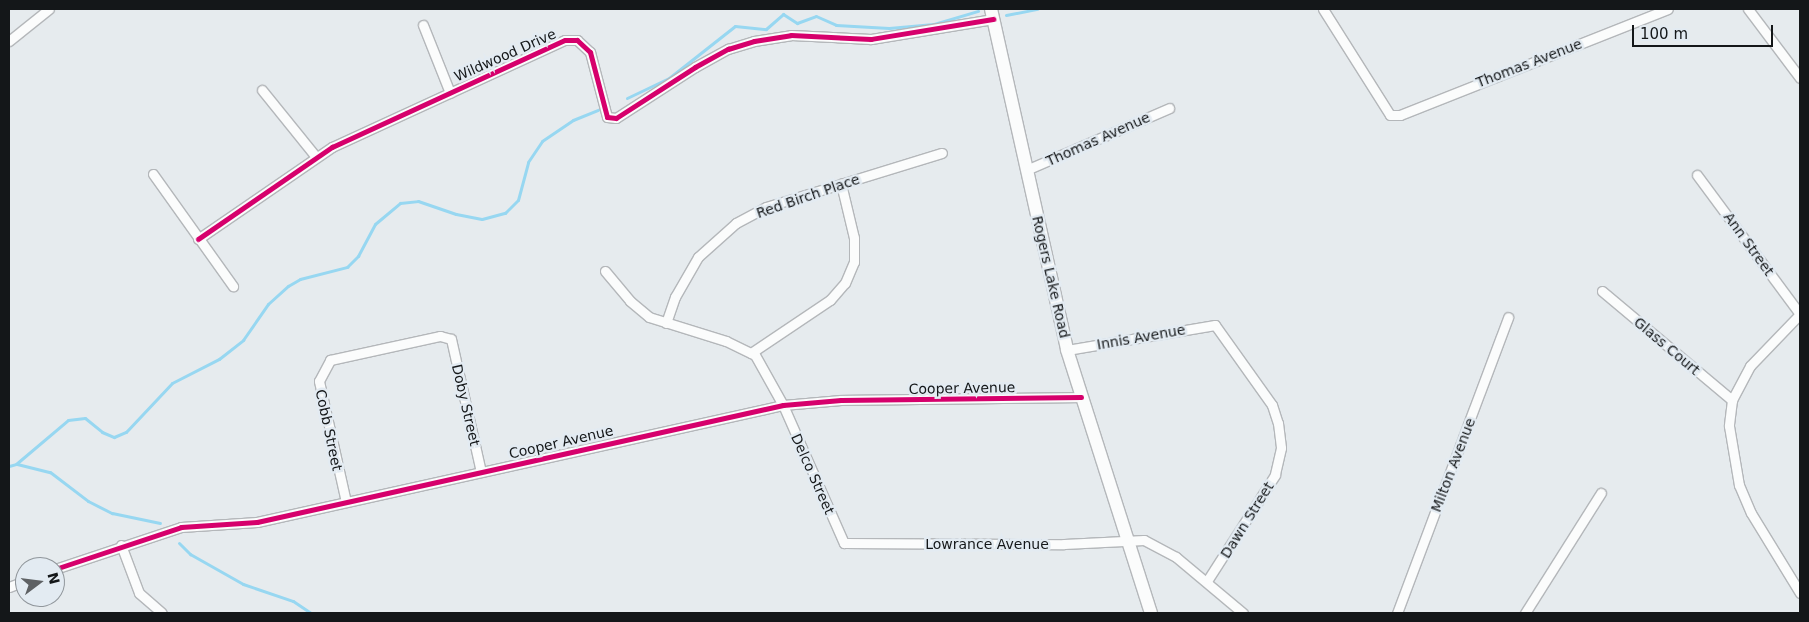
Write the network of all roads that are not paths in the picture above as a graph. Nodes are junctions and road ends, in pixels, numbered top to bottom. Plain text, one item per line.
1 (49, 9) edge
2 (1323, 9) edge
3 (1668, 9) edge
4 (1748, 9) edge
5 (992, 14) edge
6 (423, 25) dead end
7 (9, 41) edge
8 (1800, 78) edge
9 (262, 90) dead end
10 (450, 93) junction
11 (1169, 108) dead end
12 (942, 153) dead end
13 (316, 157) junction
14 (1026, 170) junction
15 (153, 174) dead end
16 (1697, 175) dead end
17 (841, 184) junction
18 (198, 238) junction
19 (605, 271) dead end
20 (233, 286) dead end
21 (1602, 291) dead end
22 (1800, 314) edge
23 (1508, 317) dead end
24 (666, 323) junction
25 (1215, 324) joint
26 (1067, 350) junction
27 (751, 353) junction
28 (330, 360) joint
29 (1081, 397) junction
30 (1732, 400) junction
31 (783, 405) junction
32 (481, 472) junction
33 (1601, 493) dead end
34 (346, 502) junction
35 (1129, 541) junction
36 (844, 544) joint
37 (121, 545) junction
38 (65, 566) edge
39 (1208, 581) junction
40 (1800, 594) edge
41 (162, 613) edge
42 (1151, 613) edge
43 (1242, 613) edge
44 (1397, 613) edge
45 (1525, 613) edge

1 - 7 street
2 - 3 street, Thomas Avenue
4 - 8 street
5 - 10 street, Wildwood Drive
5 - 14 main road, Rogers Lake Road
6 - 10 street
9 - 13 street
10 - 13 street, Wildwood Drive
11 - 14 street, Thomas Avenue
12 - 17 street, Red Birch Place
13 - 18 street, Wildwood Drive
14 - 26 main road, Rogers Lake Road
15 - 18 street
16 - 22 street, Ann Street
17 - 24 street, Red Birch Place
17 - 27 street
18 - 20 street
19 - 24 street
21 - 30 street, Glass Court
22 - 30 street
23 - 44 street, Milton Avenue
24 - 27 street
25 - 26 street, Innis Avenue
25 - 39 street, Dawn Street
26 - 29 main road, Rogers Lake Road
27 - 31 street, Delco Street
28 - 32 street, Doby Street
28 - 34 street, Cobb Street
29 - 31 street, Cooper Avenue
29 - 35 main road, Rogers Lake Road
30 - 40 street
31 - 32 street, Cooper Avenue
31 - 36 street, Delco Street
32 - 34 street, Cooper Avenue
33 - 45 street
34 - 37 street, Cooper Avenue
35 - 36 street, Lowrance Avenue
35 - 39 street
35 - 42 main road, Rogers Lake Road
37 - 38 street, Cooper Avenue
37 - 41 street
39 - 43 street

